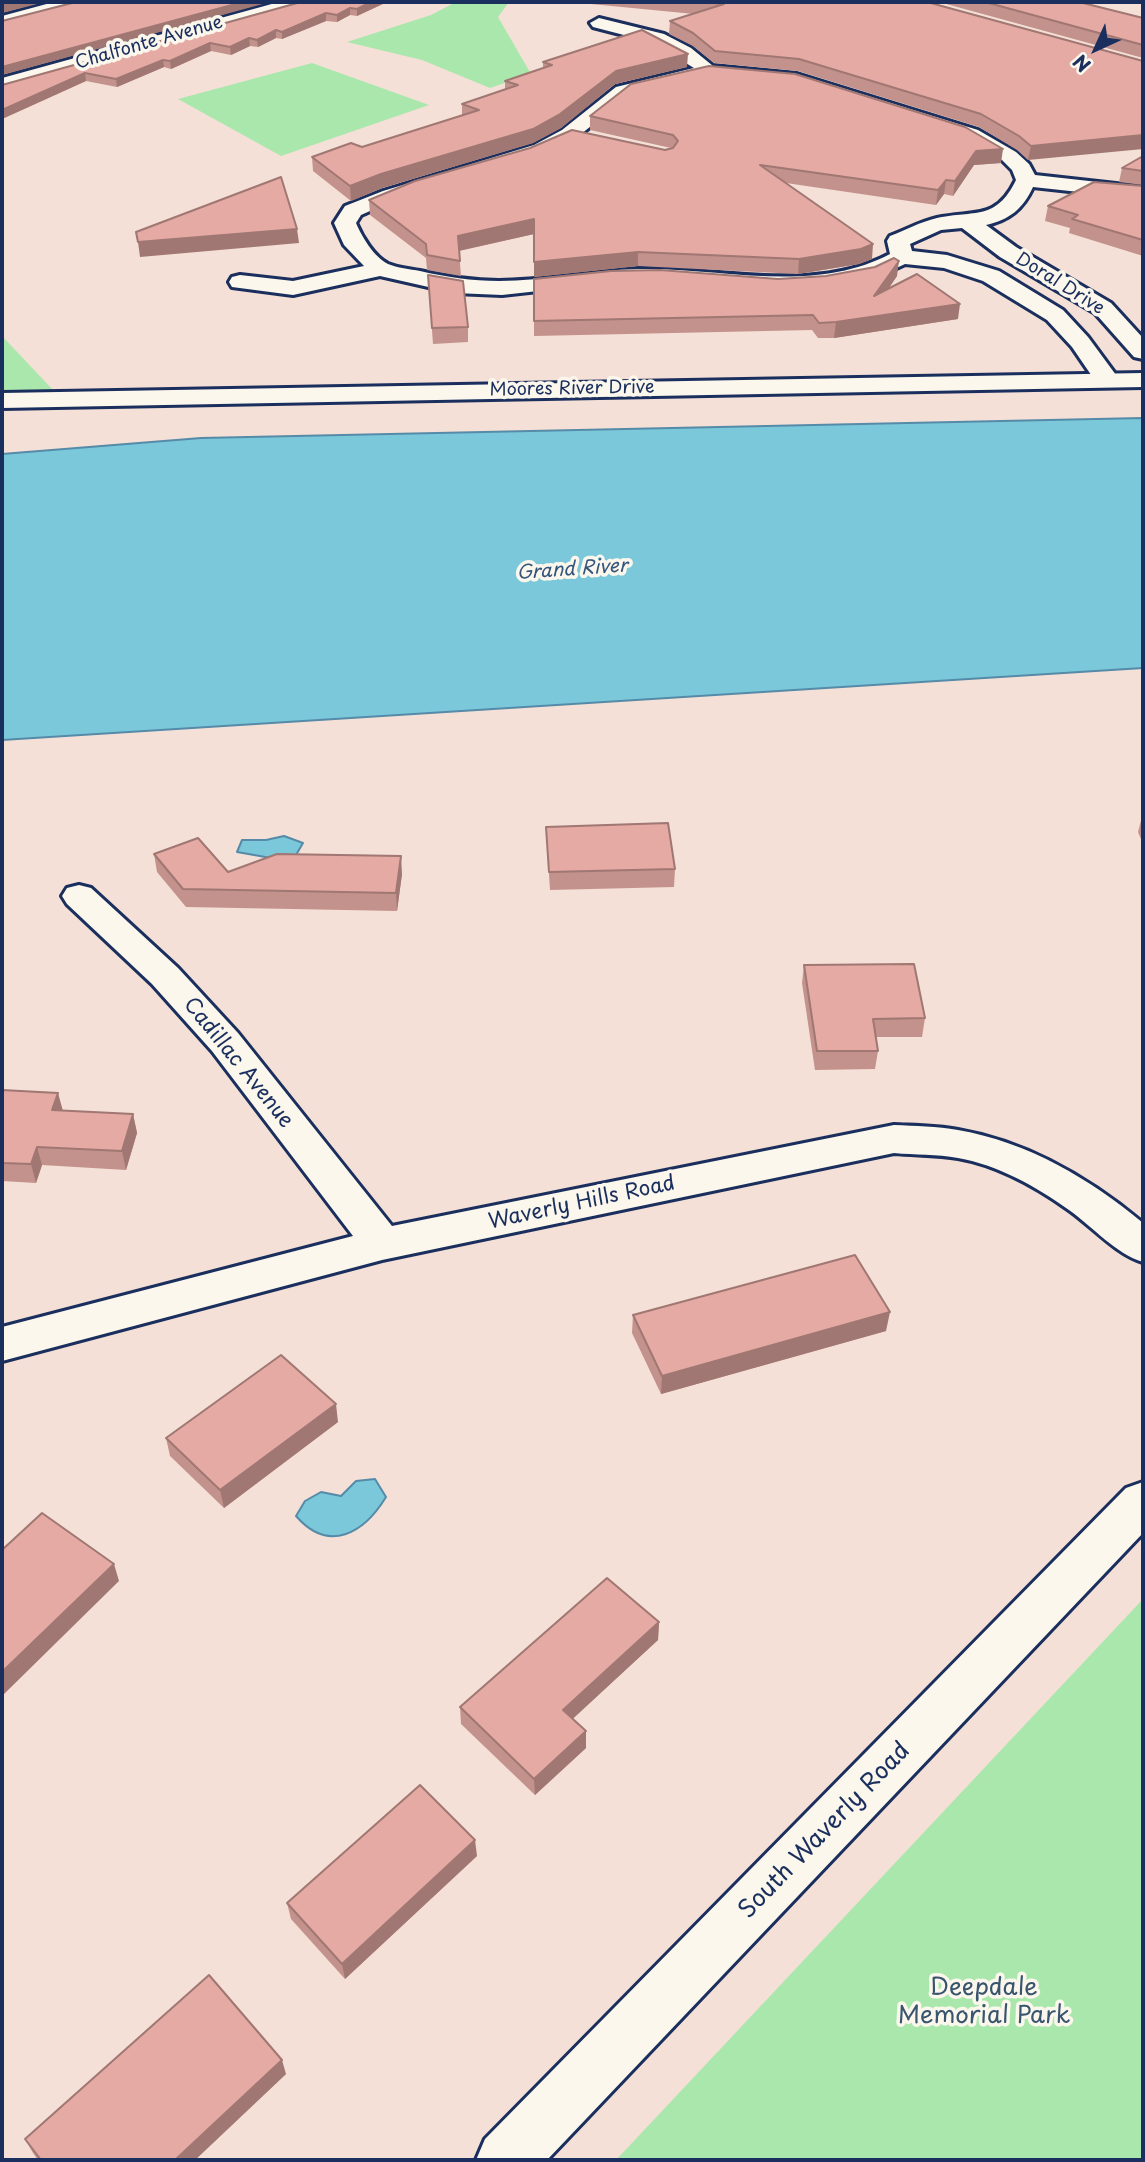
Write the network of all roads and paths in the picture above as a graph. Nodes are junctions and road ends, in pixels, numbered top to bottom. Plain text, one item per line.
1 (74, 2) edge
2 (297, 2) edge
3 (2, 20) edge
4 (599, 23) dead end
5 (708, 71) junction
6 (2, 84) edge
7 (569, 134) junction
8 (593, 139) edge
9 (1026, 180) junction
10 (1143, 193) edge
11 (970, 223) junction
12 (902, 257) junction
13 (380, 269) junction
14 (240, 282) dead end
15 (1143, 352) edge
16 (1107, 380) junction
17 (1143, 380) edge
18 (2, 401) edge
19 (79, 896) dead end
20 (382, 1244) junction
21 (1143, 1246) edge
22 (2, 1345) edge
23 (1143, 1502) edge
24 (506, 2160) edge

1 - 3 street
2 - 6 street, Chalfonte Avenue
4 - 5 street
5 - 7 street
5 - 9 street
7 - 8 street
7 - 13 street
9 - 10 street
9 - 11 street
11 - 12 street
11 - 15 street, Doral Drive
12 - 13 street
12 - 16 street, Doral Drive
13 - 14 street
16 - 17 street, Moores River Drive
16 - 18 street, Moores River Drive
19 - 20 street, Cadillac Avenue
20 - 21 street, Waverly Hills Road
20 - 22 street, Waverly Hills Road
23 - 24 street, South Waverly Road

